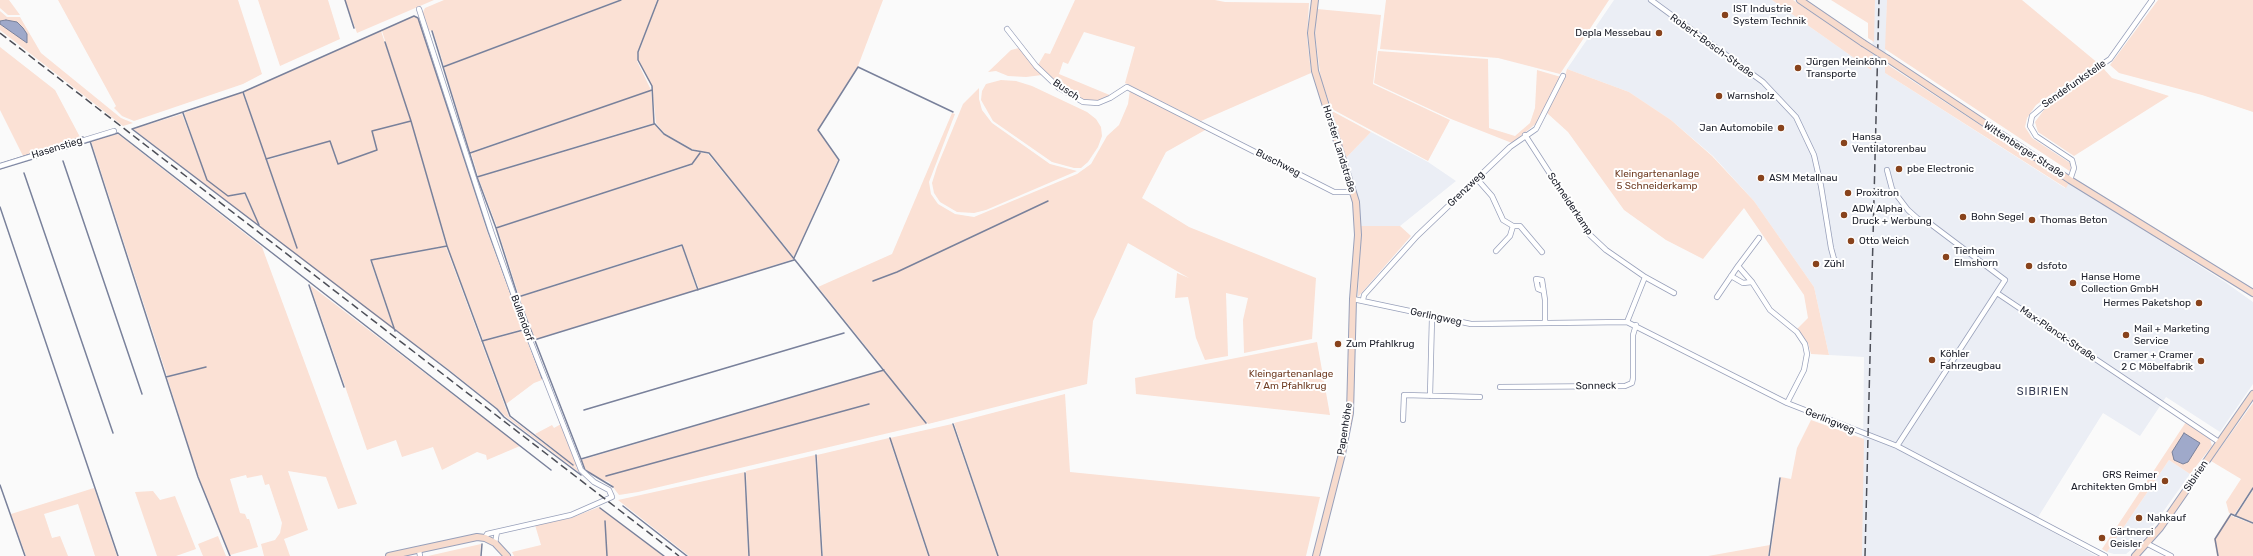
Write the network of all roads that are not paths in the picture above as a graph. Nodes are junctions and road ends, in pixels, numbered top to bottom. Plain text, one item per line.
1 (1315, 0) edge
2 (1651, 0) edge
3 (1800, 0) edge
4 (2152, 0) edge
5 (418, 9) dead end
6 (1006, 29) dead end
7 (1563, 76) dead end
8 (1205, 126) joint
9 (114, 131) dead end
10 (1525, 135) junction
11 (0, 166) edge
12 (1887, 170) dead end
13 (1477, 178) junction
14 (2070, 180) junction
15 (1353, 192) junction
16 (1513, 226) junction
17 (1759, 238) dead end
18 (1496, 251) dead end
19 (1542, 252) dead end
20 (1738, 266) junction
21 (1842, 266) dead end
22 (1731, 276) junction
23 (1645, 277) junction
24 (1752, 282) junction
25 (1543, 291) dead end
26 (1997, 292) junction
27 (1674, 293) dead end
28 (2253, 293) edge
29 (1717, 297) dead end
30 (1352, 299) junction
31 (1362, 300) junction
32 (1432, 317) junction
33 (1627, 322) junction
34 (1545, 324) junction
35 (1636, 325) junction
36 (1500, 387) dead end
37 (2253, 394) edge
38 (1430, 396) junction
39 (1480, 397) dead end
40 (1787, 403) junction
41 (1403, 420) dead end
42 (2219, 442) junction
43 (1897, 446) junction
44 (496, 532) junction
45 (490, 541) junction
46 (2146, 543) junction
47 (419, 553) edge
48 (389, 556) edge
49 (507, 556) edge
50 (1316, 556) edge
51 (2105, 556) edge
52 (2135, 556) edge
53 (2171, 556) edge

1 - 15 main road, Horster Landstraße
2 - 21 street, Robert-Bosch-Straße
3 - 14 main road, Wittenberger Straße, bridge
4 - 14 street, Sendefunkstelle
5 - 44 street, Bullendorf
6 - 8 street, Busch
7 - 10 street, Grenzweg
8 - 15 street, Buschweg
9 - 11 street, Hasenstieg
10 - 13 street, Grenzweg
10 - 23 street, Schneiderkamp
12 - 26 street
13 - 16 street
13 - 31 street, Grenzweg
14 - 28 main road, Wittenberger Straße
15 - 30 main road, Horster Landstraße
16 - 18 street
16 - 19 street
17 - 20 street
20 - 22 street
20 - 24 street
22 - 24 street
22 - 29 street
23 - 27 street, Schneiderkamp
23 - 33 street
24 - 40 street
25 - 34 street
26 - 42 street, Max-Planck-Straße
26 - 43 street
30 - 31 street, Gerlingweg
30 - 50 main road, Papenhöhe
31 - 32 street, Gerlingweg
32 - 34 street, Gerlingweg
32 - 38 street
33 - 34 street, Gerlingweg
33 - 35 street, Gerlingweg
35 - 36 street, Sonneck
35 - 40 street, Gerlingweg
37 - 42 main road, Sibirien
38 - 39 street
38 - 41 street
40 - 43 street, Gerlingweg
42 - 46 main road, Sibirien
43 - 51 street, Gerlingweg
44 - 45 street
44 - 45 street, Bullendorf
45 - 47 main road, Bullendorf
45 - 49 main road
46 - 52 main road, Sibirien
46 - 53 street
47 - 48 main road, Bullendorf

